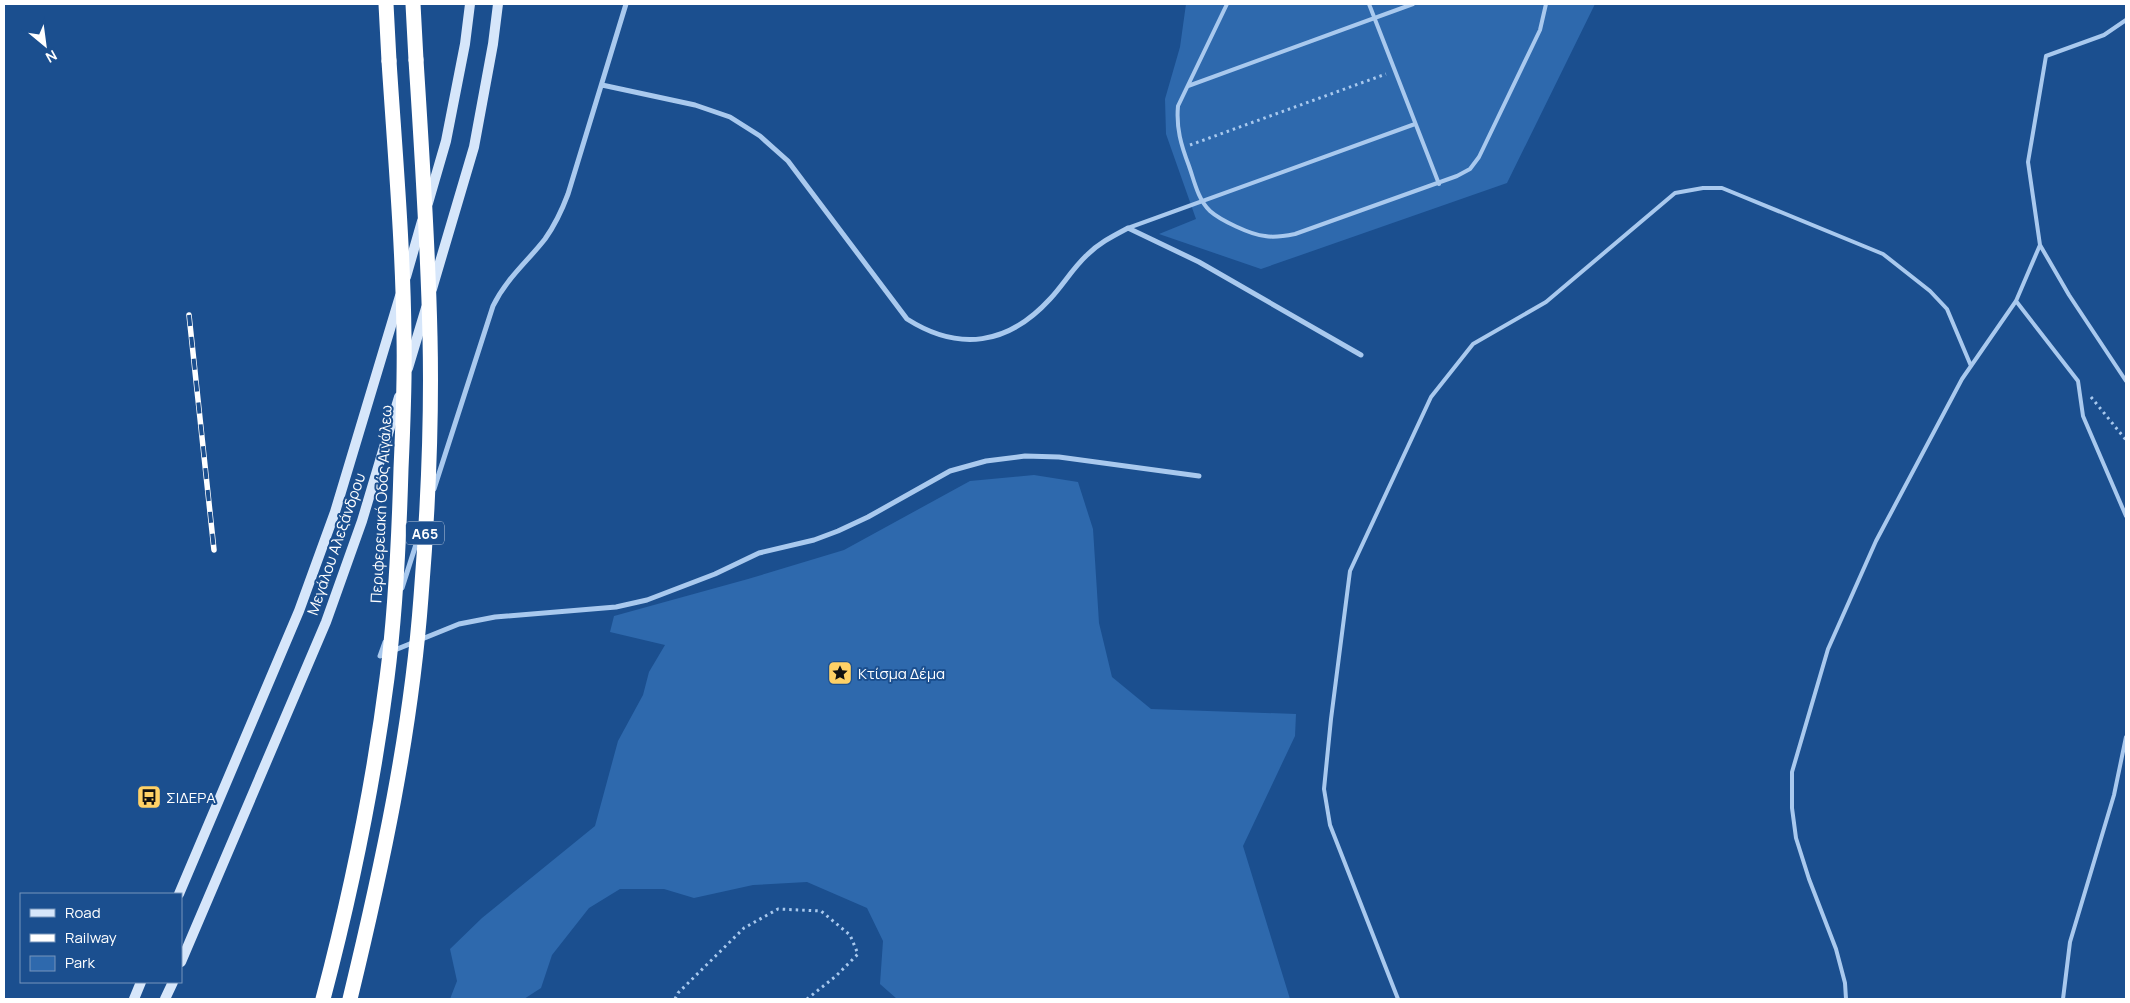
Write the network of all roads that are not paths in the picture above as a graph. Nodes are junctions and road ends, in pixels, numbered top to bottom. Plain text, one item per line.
1 (386, 4) edge
2 (413, 4) edge
3 (470, 4) edge
4 (498, 4) edge
5 (626, 4) edge
6 (1227, 4) edge
7 (1369, 4) edge
8 (1413, 4) edge
9 (1546, 4) edge
10 (1374, 18) junction
11 (2126, 20) edge
12 (602, 85) junction
13 (1188, 86) junction
14 (1414, 124) junction
15 (1438, 184) junction
16 (1203, 200) junction
17 (1128, 228) junction
18 (2040, 245) junction
19 (2016, 301) junction
20 (1361, 355) dead end
21 (1971, 366) junction
22 (2126, 381) edge
23 (1199, 476) dead end
24 (2126, 516) edge
25 (2126, 736) edge
26 (179, 893) edge
27 (182, 960) edge
28 (141, 983) edge
29 (173, 983) edge
30 (134, 999) edge
31 (166, 999) edge
32 (323, 999) edge
33 (350, 999) edge
34 (1398, 999) edge
35 (1846, 999) edge
36 (2064, 999) edge

1 - 32 highway, Περιφερειακή Οδός Αιγάλεω / Α65, bridge
2 - 33 highway, Α65, bridge
3 - 26 main road, Μεγάλου Αλεξάνδρου
4 - 27 main road, Μεγάλου Αλεξάνδρου
5 - 12 street
6 - 13 lane
7 - 10 lane
8 - 10 lane
9 - 15 lane
10 - 13 lane
10 - 14 lane
11 - 18 lane
12 - 17 street
12 - 23 street
13 - 16 lane
14 - 15 lane
14 - 16 lane
15 - 16 lane
16 - 17 lane
17 - 20 street
18 - 19 lane
18 - 22 lane
19 - 21 lane
19 - 24 lane
21 - 34 lane
21 - 35 lane
25 - 36 lane
28 - 30 main road
29 - 31 main road

